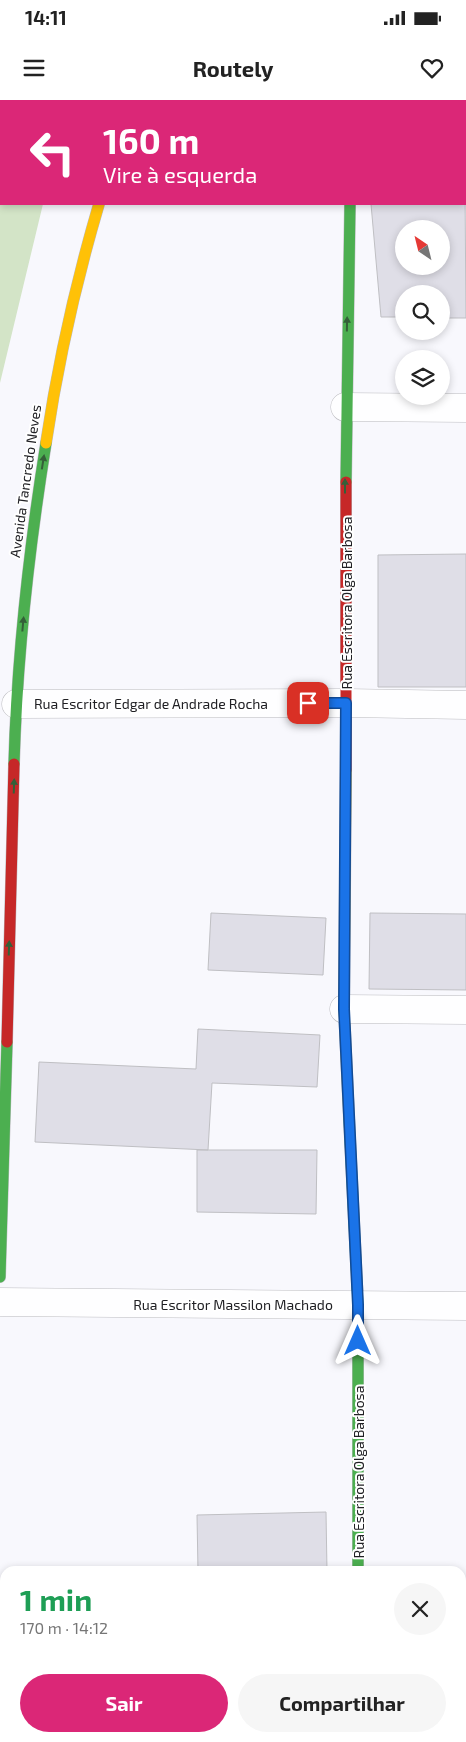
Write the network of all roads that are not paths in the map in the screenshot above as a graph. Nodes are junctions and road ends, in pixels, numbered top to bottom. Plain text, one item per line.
1 (99, 205) edge
2 (350, 205) edge
3 (345, 407) junction
4 (466, 408) edge
5 (346, 703) junction
6 (16, 704) junction
7 (466, 705) edge
8 (344, 1009) junction
9 (466, 1010) edge
10 (0, 1277) edge
11 (0, 1302) edge
12 (358, 1305) junction
13 (466, 1306) edge
14 (358, 1566) edge

6 -> 1 street, Avenida Tancredo Neves
3 -> 2 street, Rua Escritora Olga Barbosa
3 - 4 street
5 -> 3 street, Rua Escritora Olga Barbosa
5 - 6 street, Rua Escritor Edgar de Andrade Rocha
5 - 7 street, Rua Escritor Edgar de Andrade Rocha
5 - 8 street, Rua Escritora Olga Barbosa
10 -> 6 street, Avenida Tancredo Neves
8 - 9 street
8 - 12 street, Rua Escritora Olga Barbosa
11 - 12 street, Rua Escritor Massilon Machado
12 - 13 street, Rua Escritor Massilon Machado
12 - 14 street, Rua Escritora Olga Barbosa

